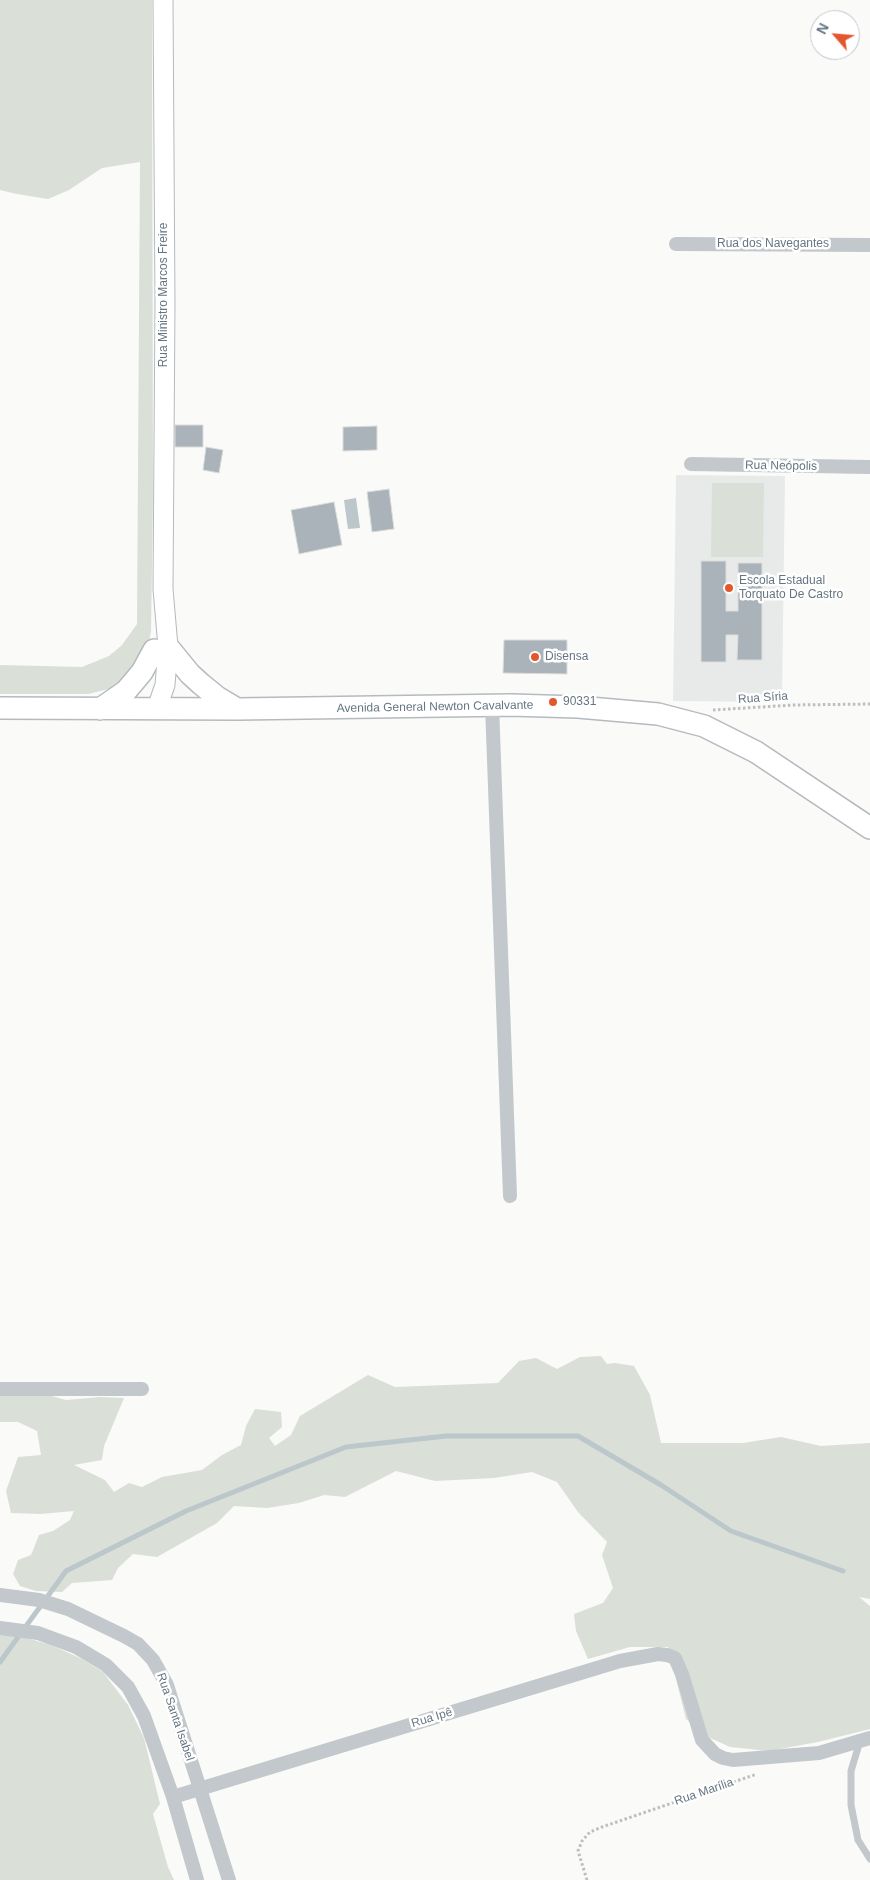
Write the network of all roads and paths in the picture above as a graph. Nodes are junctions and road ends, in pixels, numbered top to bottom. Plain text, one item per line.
1 (163, 0) edge
2 (676, 244) dead end
3 (870, 245) edge
4 (691, 464) dead end
5 (870, 467) edge
6 (161, 649) junction
7 (870, 704) edge
8 (492, 705) junction
9 (0, 708) edge
10 (157, 708) junction
11 (100, 709) junction
12 (238, 709) junction
13 (706, 711) dead end
14 (870, 828) edge
15 (510, 1196) dead end
16 (142, 1389) dead end
17 (0, 1390) edge
18 (0, 1595) edge
19 (6, 1629) edge
20 (865, 1740) edge
21 (762, 1772) dead end
22 (200, 1790) junction
23 (173, 1798) junction
24 (870, 1859) edge
25 (197, 1880) edge
26 (229, 1880) edge
27 (587, 1880) edge

1 - 6 main road, Rua Ministro Marcos Freire
2 - 3 street, Rua dos Navegantes
4 - 5 street, Rua Neópolis
6 - 10 main road, Rua Ministro Marcos Freire
6 - 11 main road
6 - 12 main road
7 - 13 path, Rua Síria
8 - 12 main road, Avenida General Newton Cavalvante
8 - 14 main road, Avenida General Newton Cavalvante
8 - 15 street
9 - 11 main road, Avenida General Newton Cavalvante
10 - 11 main road, Avenida General Newton Cavalvante
10 - 12 main road, Avenida General Newton Cavalvante
16 - 17 street
18 - 22 street, Rua Santa Isabel
19 - 23 street
20 - 22 street, Rua Ipê
20 - 24 lane
21 - 27 path, Rua Marília
22 - 23 street, Rua Ipê
22 - 26 street, Rua Santa Isabel
23 - 25 street

